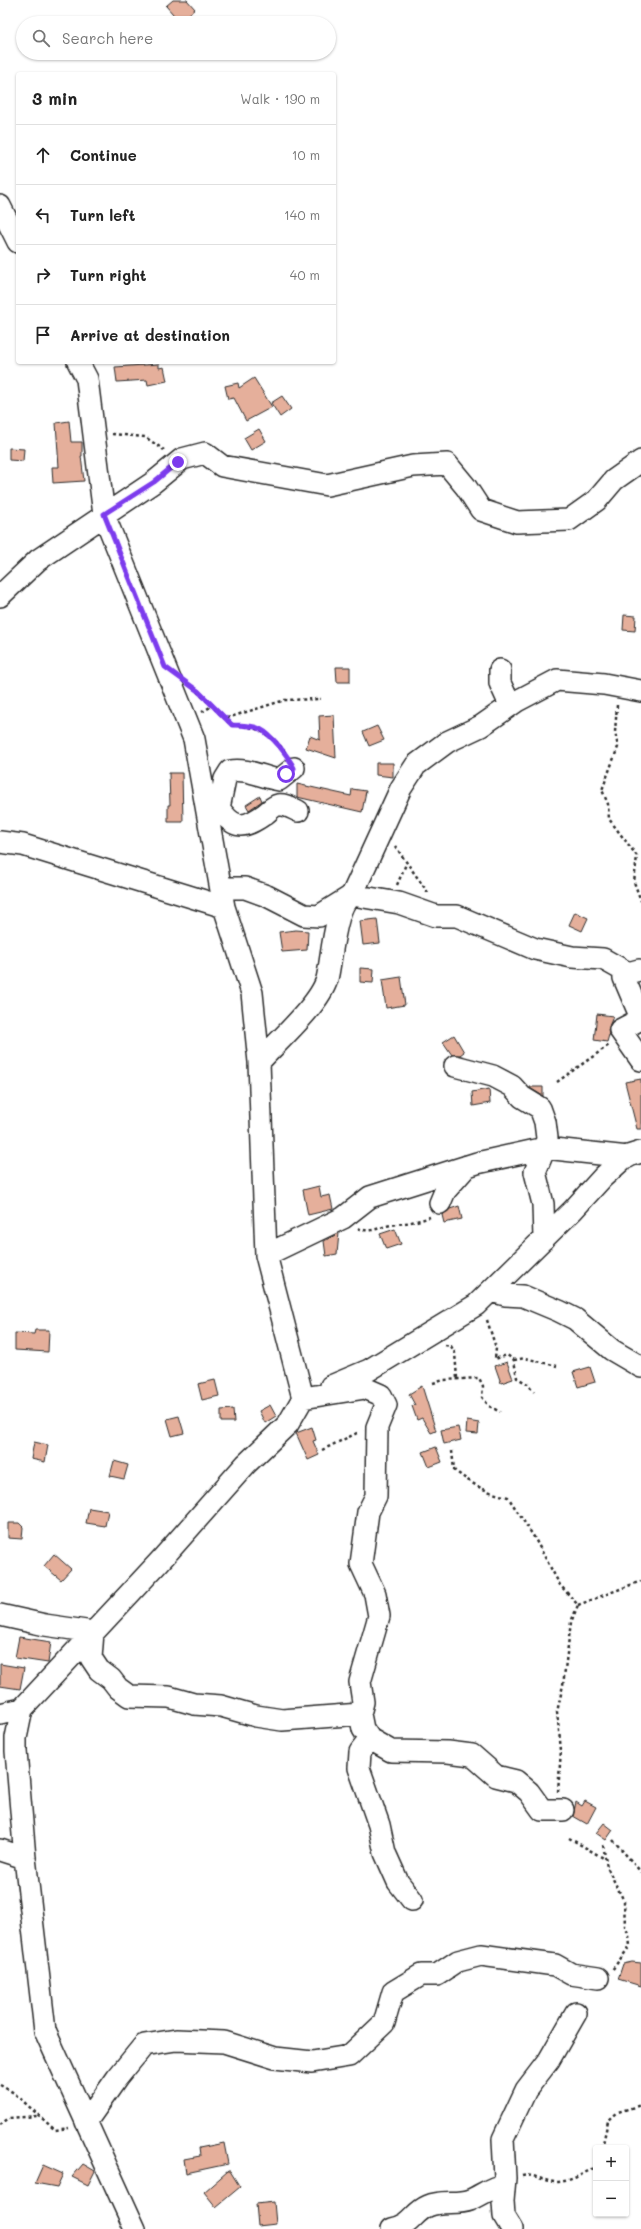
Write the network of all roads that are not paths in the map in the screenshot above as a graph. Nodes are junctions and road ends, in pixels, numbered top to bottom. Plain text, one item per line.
1 (0, 206) edge
2 (16, 238) edge
3 (79, 364) edge
4 (641, 461) edge
5 (104, 514) junction
6 (0, 596) edge
7 (500, 670) dead end
8 (641, 691) edge
9 (510, 705) junction
10 (294, 768) road end
11 (212, 807) junction
12 (298, 811) dead end
13 (0, 842) edge
14 (350, 896) junction
15 (223, 897) junction
16 (634, 971) edge
17 (641, 1019) edge
18 (641, 1060) edge
19 (259, 1062) junction
20 (455, 1066) dead end
21 (545, 1148) junction
22 (635, 1154) edge
23 (467, 1166) junction
24 (437, 1210) road end
25 (544, 1239) junction
26 (266, 1256) junction
27 (491, 1291) junction
28 (641, 1367) edge
29 (303, 1398) junction
30 (0, 1615) edge
31 (93, 1632) junction
32 (22, 1709) junction
33 (0, 1714) edge
34 (360, 1714) junction
35 (370, 1739) junction
36 (563, 1810) road end
37 (0, 1850) edge
38 (25, 1858) junction
39 (412, 1900) dead end
40 (598, 1978) road end
41 (576, 2013) dead end
42 (86, 2122) junction
43 (504, 2185) junction
44 (135, 2229) edge
45 (382, 2229) edge
46 (388, 2229) edge
47 (392, 2229) edge
48 (512, 2229) edge

1 - 2 street
3 - 5 street
4 - 5 street
5 - 6 street
5 - 11 street
7 - 9 street
8 - 9 street
9 - 14 street
10 - 11 street
11 - 12 street
11 - 15 street
13 - 15 street
14 - 15 street
14 - 16 street
14 - 19 street
15 - 19 street
16 - 17 street
17 - 18 street
19 - 26 street
20 - 21 street
21 - 22 street
21 - 23 street
21 - 25 street
22 - 25 street
23 - 24 street
23 - 26 street
25 - 27 street
26 - 29 street
27 - 28 street
27 - 29 street
29 - 31 street
29 - 34 street
30 - 31 street
31 - 32 street
31 - 34 street
32 - 33 street
32 - 38 street
34 - 35 street
35 - 36 street
35 - 39 street
37 - 38 street
38 - 42 street
40 - 42 street
41 - 43 street
42 - 44 street
43 - 47 street
43 - 48 street
45 - 46 street

